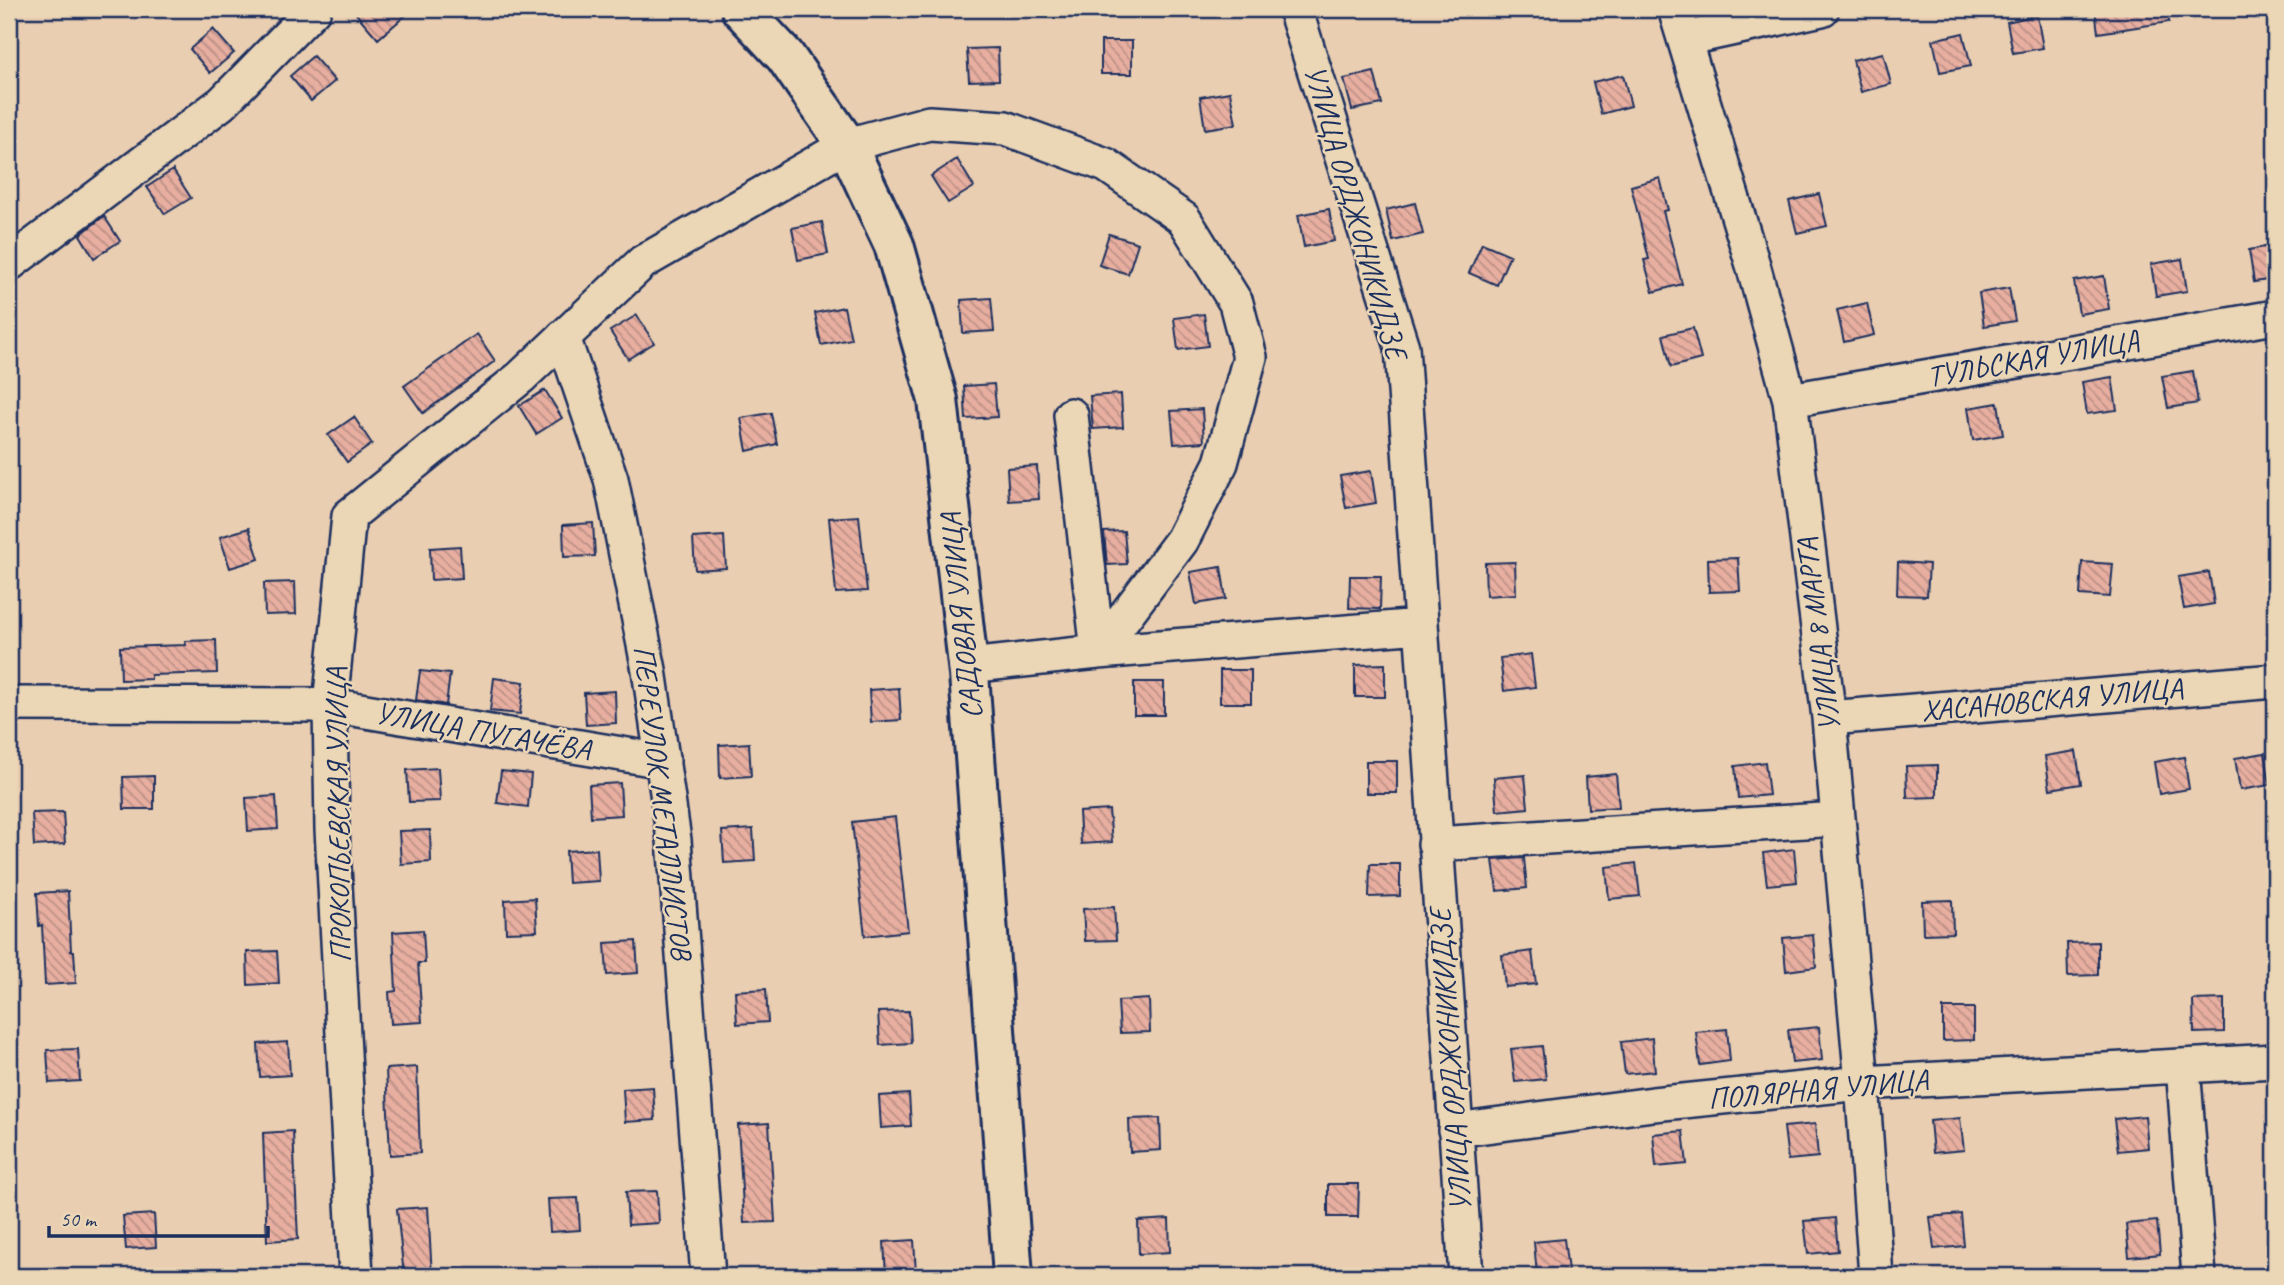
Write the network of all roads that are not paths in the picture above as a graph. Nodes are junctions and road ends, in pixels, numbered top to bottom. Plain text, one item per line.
1 (314, 9) edge
2 (741, 9) edge
3 (1296, 9) edge
4 (1822, 9) edge
5 (1680, 24) edge
6 (847, 145) junction
7 (9, 264) edge
8 (2275, 317) edge
9 (563, 337) junction
10 (1790, 400) junction
11 (1071, 415) dead end
12 (1420, 626) junction
13 (1098, 652) junction
14 (968, 666) junction
15 (2275, 681) edge
16 (9, 704) edge
17 (330, 705) junction
18 (1829, 718) junction
19 (663, 761) junction
20 (1838, 819) junction
21 (1435, 844) junction
22 (2275, 1061) edge
23 (2183, 1066) junction
24 (1862, 1083) junction
25 (1455, 1130) junction
26 (356, 1276) edge
27 (708, 1276) edge
28 (1013, 1276) edge
29 (1466, 1276) edge
30 (1877, 1276) edge
31 (2199, 1276) edge

1 - 7 street
2 - 6 street, САДОВАЯ УЛИЦА
3 - 12 street, УЛИЦА ОРДЖОНИКИДЗЕ
4 - 5 street
5 - 10 street, УЛИЦА 8 МАРТА
6 - 9 street, ПРОКОПЬЕВСКАЯ УЛИЦА
6 - 13 street, ПРОКОПЬЕВСКАЯ УЛИЦА
6 - 14 street, САДОВАЯ УЛИЦА
8 - 10 street, ТУЛЬСКАЯ УЛИЦА
9 - 17 street, ПРОКОПЬЕВСКАЯ УЛИЦА
9 - 19 street, ПЕРЕУЛОК МЕТАЛЛИСТОВ
10 - 18 street, УЛИЦА 8 МАРТА
11 - 13 street
12 - 13 street
12 - 21 street, УЛИЦА ОРДЖОНИКИДЗЕ
13 - 14 street
14 - 28 street, САДОВАЯ УЛИЦА
15 - 18 street, ХАСАНОВСКАЯ УЛИЦА
16 - 17 street, УЛИЦА ПУГАЧЁВА
17 - 19 street, УЛИЦА ПУГАЧЁВА
17 - 26 street, ПРОКОПЬЕВСКАЯ УЛИЦА
18 - 20 street, УЛИЦА 8 МАРТА
19 - 27 street, ПЕРЕУЛОК МЕТАЛЛИСТОВ
20 - 21 street
20 - 24 street, УЛИЦА 8 МАРТА
21 - 25 street, УЛИЦА ОРДЖОНИКИДЗЕ
22 - 23 street, ПОЛЯРНАЯ УЛИЦА
23 - 24 street, ПОЛЯРНАЯ УЛИЦА
23 - 31 street
24 - 25 street, ПОЛЯРНАЯ УЛИЦА
24 - 30 street, УЛИЦА 8 МАРТА
25 - 29 street, УЛИЦА ОРДЖОНИКИДЗЕ

